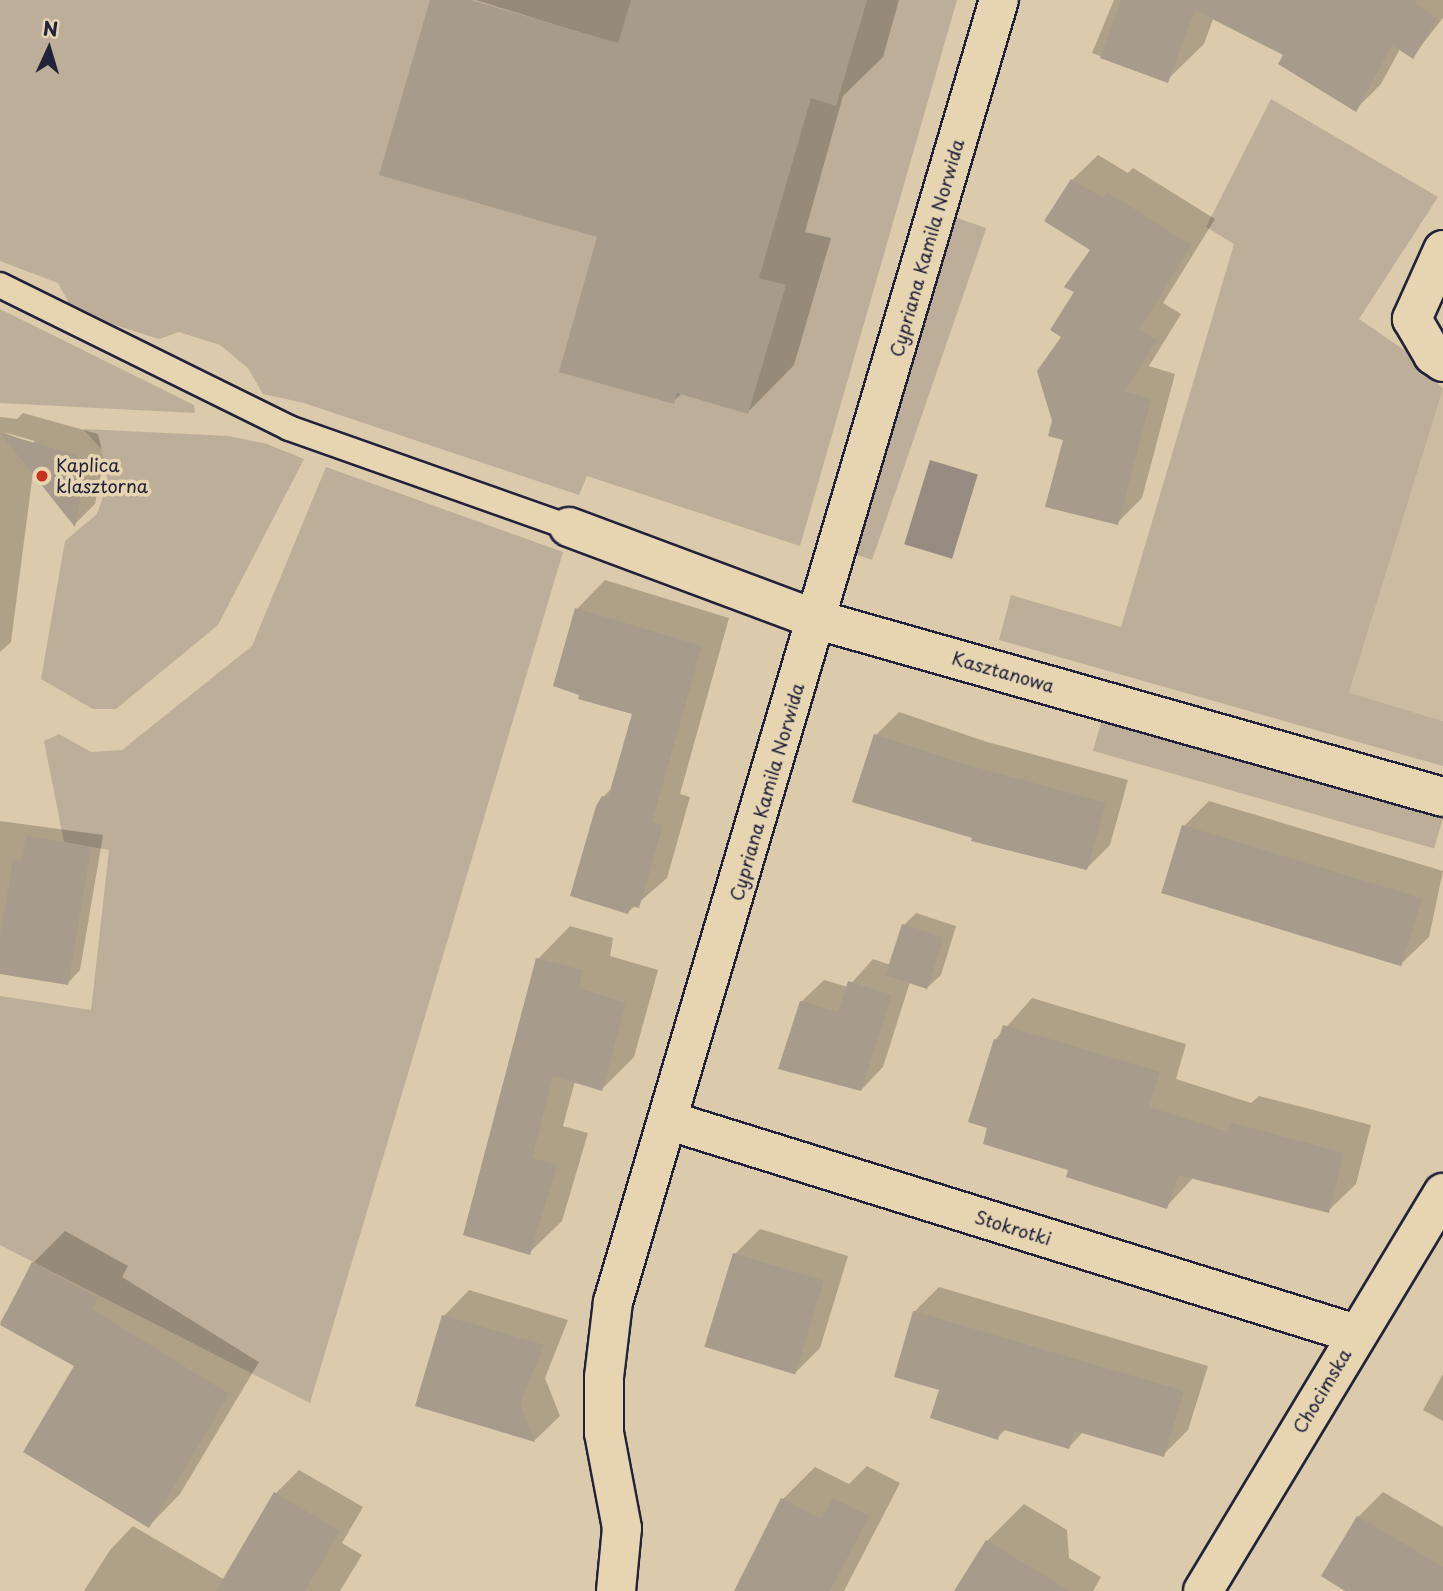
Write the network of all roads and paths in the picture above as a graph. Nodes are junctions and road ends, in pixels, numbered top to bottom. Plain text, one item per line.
1 (999, 0) edge
2 (1443, 250) edge
3 (0, 285) edge
4 (1443, 362) edge
5 (569, 527) joint
6 (818, 620) junction
7 (1443, 797) edge
8 (670, 1121) junction
9 (1443, 1193) edge
10 (1432, 1234) edge
11 (1356, 1334) junction
12 (616, 1591) edge
13 (1203, 1591) edge

1 - 6 street, Cypriana Kamila Norwida
2 - 4 street
3 - 5 lane
5 - 6 street, Kasztanowa
6 - 7 street, Kasztanowa
6 - 8 street, Cypriana Kamila Norwida
8 - 11 street, Stokrotki
8 - 12 street, Cypriana Kamila Norwida
9 - 10 street, Chocimska
10 - 11 street, Chocimska
11 - 13 street, Chocimska

